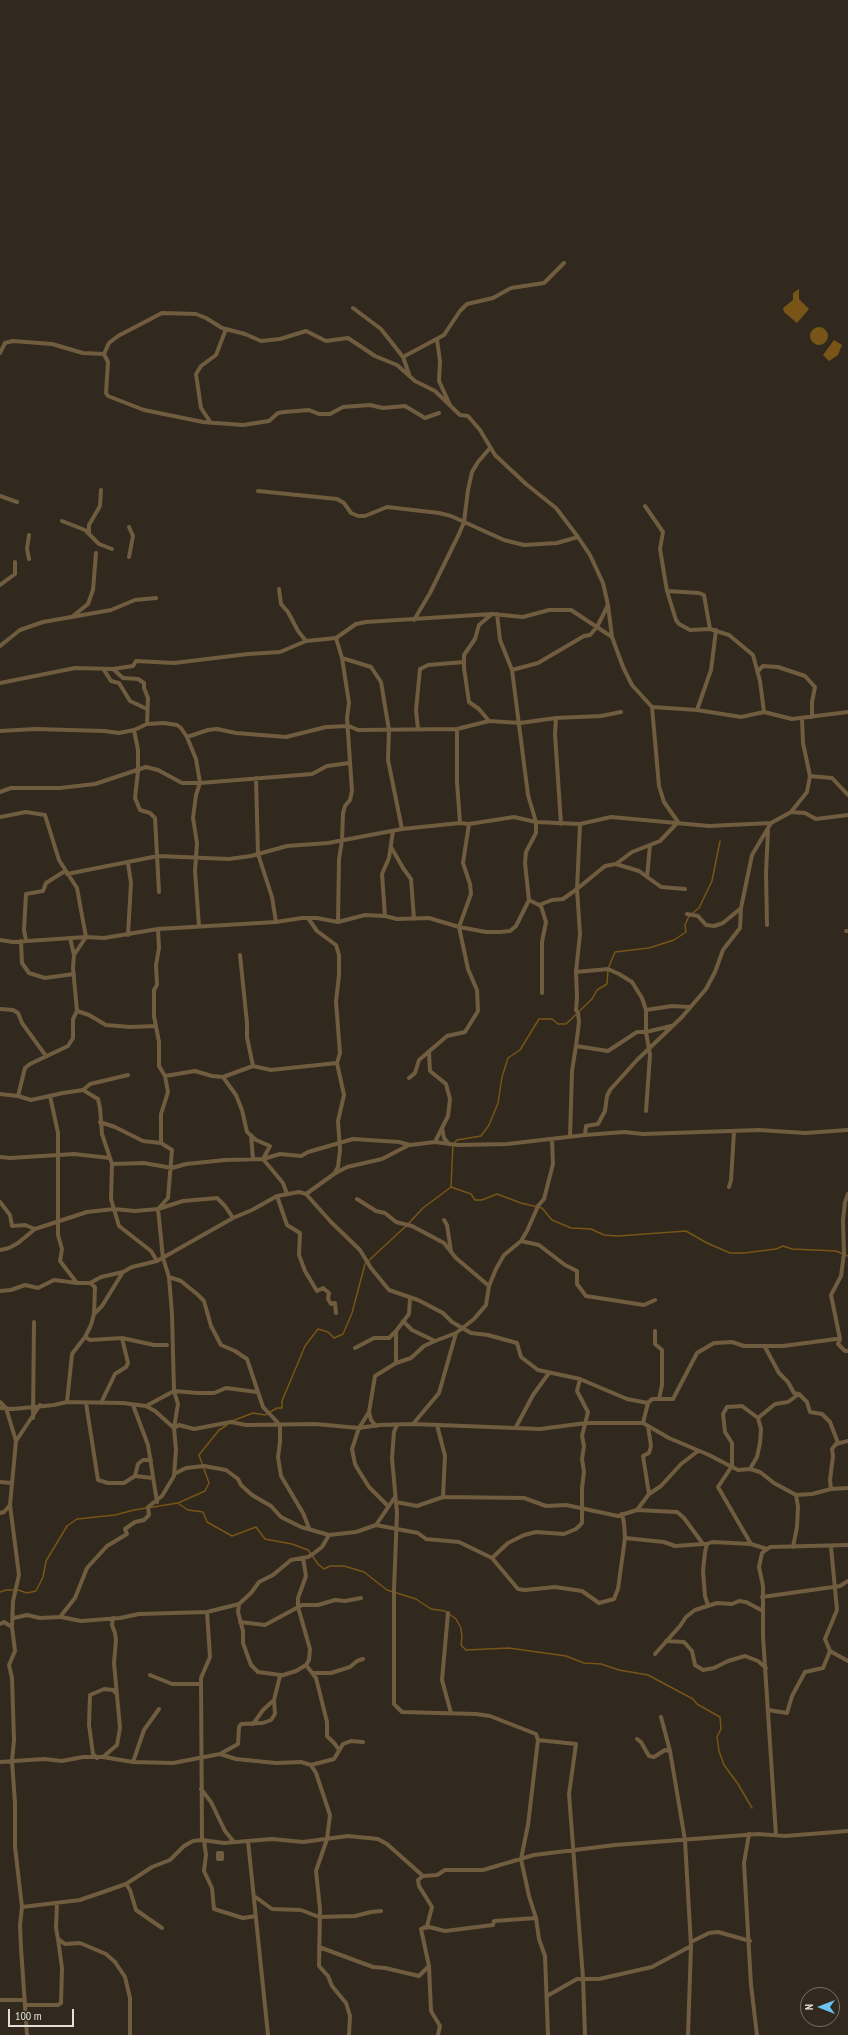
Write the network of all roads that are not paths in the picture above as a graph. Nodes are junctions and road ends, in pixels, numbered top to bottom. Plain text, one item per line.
1 (564, 263) dead end
2 (353, 308) dead end
3 (226, 329) junction
4 (437, 340) junction
5 (0, 353) edge
6 (104, 354) junction
7 (403, 357) junction
8 (410, 377) junction
9 (451, 407) junction
10 (439, 413) dead end
11 (211, 423) junction
12 (490, 448) junction
13 (101, 490) dead end
14 (258, 491) dead end
15 (0, 496) edge
16 (17, 502) dead end
17 (645, 506) dead end
18 (62, 521) dead end
19 (464, 522) junction
20 (129, 527) dead end
21 (89, 534) junction
22 (29, 535) dead end
23 (578, 537) junction
24 (112, 549) dead end
25 (96, 553) dead end
26 (128, 557) dead end
27 (29, 559) dead end
28 (15, 562) dead end
29 (0, 584) edge
30 (278, 589) dead end
31 (667, 591) junction
32 (156, 598) dead end
33 (608, 605) junction
34 (492, 614) junction
35 (497, 614) junction
36 (72, 616) junction
37 (414, 620) junction
38 (597, 627) junction
39 (710, 629) junction
40 (716, 630) junction
41 (612, 637) junction
42 (336, 638) junction
43 (306, 641) junction
44 (0, 646) edge
45 (342, 658) junction
46 (464, 662) junction
47 (113, 669) junction
48 (104, 670) junction
49 (512, 670) junction
50 (758, 671) junction
51 (0, 683) edge
52 (652, 707) junction
53 (146, 710) junction
54 (697, 710) junction
55 (621, 712) dead end
56 (764, 712) junction
57 (848, 712) edge
58 (812, 717) junction
59 (556, 718) junction
60 (802, 718) junction
61 (489, 721) junction
62 (520, 722) junction
63 (147, 724) junction
64 (349, 726) junction
65 (457, 728) junction
66 (418, 729) junction
67 (134, 730) junction
68 (358, 730) junction
69 (389, 730) junction
70 (0, 731) edge
71 (349, 735) junction
72 (187, 737) junction
73 (349, 763) junction
74 (138, 771) junction
75 (810, 776) junction
76 (256, 778) junction
77 (200, 783) junction
78 (0, 792) edge
79 (848, 795) edge
80 (791, 812) junction
81 (848, 815) edge
82 (0, 817) edge
83 (536, 822) junction
84 (678, 822) junction
85 (460, 823) junction
86 (771, 823) junction
87 (469, 824) junction
88 (561, 824) junction
89 (580, 824) junction
90 (402, 829) junction
91 (768, 829) junction
92 (393, 831) junction
93 (342, 841) junction
94 (650, 845) junction
95 (391, 847) junction
96 (258, 854) junction
97 (158, 856) junction
98 (196, 858) junction
99 (128, 863) junction
100 (616, 864) junction
101 (66, 872) junction
102 (647, 877) junction
103 (577, 889) junction
104 (684, 889) dead end
105 (159, 892) dead end
106 (528, 900) junction
107 (539, 905) junction
108 (741, 908) junction
109 (687, 914) dead end
110 (385, 916) junction
111 (308, 918) junction
112 (414, 919) junction
113 (276, 922) junction
114 (338, 922) junction
115 (767, 925) dead end
116 (199, 926) junction
117 (459, 927) junction
118 (158, 929) junction
119 (128, 935) junction
120 (86, 937) junction
121 (70, 938) junction
122 (0, 940) edge
123 (26, 940) junction
124 (20, 941) junction
125 (74, 955) junction
126 (240, 955) dead end
127 (576, 972) junction
128 (74, 974) junction
129 (542, 993) dead end
130 (689, 1007) junction
131 (0, 1009) edge
132 (646, 1010) junction
133 (77, 1012) junction
134 (155, 1026) junction
135 (672, 1026) junction
136 (646, 1032) junction
137 (576, 1046) junction
138 (650, 1049) junction
139 (429, 1052) junction
140 (46, 1056) junction
141 (337, 1063) junction
142 (253, 1066) junction
143 (128, 1075) dead end
144 (165, 1076) junction
145 (223, 1077) junction
146 (409, 1078) dead end
147 (83, 1090) junction
148 (0, 1094) edge
149 (18, 1096) junction
150 (50, 1096) junction
151 (646, 1111) dead end
152 (100, 1122) junction
153 (442, 1128) junction
154 (848, 1130) edge
155 (734, 1132) junction
156 (251, 1135) junction
157 (585, 1135) junction
158 (570, 1137) junction
159 (552, 1140) junction
160 (435, 1142) junction
161 (161, 1143) junction
162 (340, 1144) junction
163 (410, 1144) junction
164 (449, 1144) junction
165 (59, 1154) junction
166 (0, 1157) edge
167 (110, 1158) junction
168 (253, 1159) junction
169 (263, 1159) junction
170 (112, 1164) junction
171 (172, 1168) junction
172 (334, 1174) junction
173 (729, 1187) dead end
174 (287, 1194) junction
175 (306, 1194) junction
176 (848, 1194) edge
177 (277, 1196) junction
178 (357, 1199) dead end
179 (0, 1202) edge
180 (158, 1208) junction
181 (114, 1209) junction
182 (233, 1218) junction
183 (444, 1220) dead end
184 (58, 1223) junction
185 (35, 1229) junction
186 (521, 1241) junction
187 (0, 1250) edge
188 (451, 1252) junction
189 (163, 1258) junction
190 (157, 1261) junction
191 (123, 1272) junction
192 (169, 1277) junction
193 (77, 1283) junction
194 (90, 1283) junction
195 (489, 1286) junction
196 (0, 1291) edge
197 (410, 1298) junction
198 (655, 1300) dead end
199 (336, 1313) dead end
200 (94, 1314) junction
201 (403, 1321) junction
202 (34, 1322) dead end
203 (462, 1327) junction
204 (396, 1331) junction
205 (655, 1331) dead end
206 (456, 1333) junction
207 (85, 1337) junction
208 (122, 1338) junction
209 (840, 1339) junction
210 (435, 1341) junction
211 (167, 1345) dead end
212 (765, 1347) junction
213 (355, 1348) dead end
214 (848, 1351) edge
215 (396, 1363) junction
216 (548, 1373) junction
217 (580, 1379) junction
218 (174, 1391) junction
219 (257, 1392) junction
220 (799, 1394) junction
221 (659, 1399) junction
222 (0, 1402) edge
223 (67, 1402) junction
224 (86, 1403) junction
225 (101, 1403) junction
226 (648, 1403) junction
227 (40, 1405) junction
228 (133, 1405) junction
229 (34, 1406) junction
230 (146, 1406) junction
231 (0, 1408) edge
232 (6, 1408) junction
233 (369, 1412) junction
234 (33, 1418) junction
235 (758, 1418) junction
236 (643, 1423) junction
237 (413, 1424) junction
238 (586, 1424) junction
239 (280, 1425) junction
240 (437, 1425) junction
241 (376, 1426) junction
242 (397, 1426) junction
243 (648, 1426) junction
244 (516, 1427) junction
245 (174, 1428) junction
246 (359, 1428) junction
247 (16, 1441) junction
248 (848, 1441) edge
249 (838, 1443) junction
250 (698, 1451) junction
251 (151, 1460) junction
252 (732, 1466) junction
253 (750, 1469) junction
254 (174, 1474) junction
255 (134, 1476) junction
256 (153, 1478) junction
257 (0, 1482) edge
258 (11, 1483) junction
259 (848, 1488) edge
260 (832, 1489) junction
261 (649, 1494) junction
262 (796, 1495) junction
263 (395, 1496) junction
264 (443, 1497) junction
265 (157, 1502) junction
266 (396, 1502) junction
267 (424, 1505) dead end
268 (10, 1506) junction
269 (388, 1506) junction
270 (583, 1508) junction
271 (637, 1510) junction
272 (0, 1513) edge
273 (622, 1514) junction
274 (376, 1525) junction
275 (309, 1528) junction
276 (396, 1530) junction
277 (329, 1535) junction
278 (625, 1538) junction
279 (705, 1544) junction
280 (751, 1544) junction
281 (848, 1545) edge
282 (793, 1546) junction
283 (831, 1546) junction
284 (767, 1549) junction
285 (306, 1557) junction
286 (492, 1558) junction
287 (848, 1581) edge
288 (834, 1587) junction
289 (762, 1597) junction
290 (361, 1598) dead end
291 (239, 1604) junction
292 (708, 1605) junction
293 (232, 1607) junction
294 (298, 1607) junction
295 (762, 1611) junction
296 (207, 1612) junction
297 (238, 1612) junction
298 (448, 1613) dead end
299 (60, 1617) junction
300 (14, 1618) junction
301 (113, 1618) junction
302 (240, 1622) junction
303 (0, 1624) edge
304 (12, 1627) junction
305 (666, 1641) junction
306 (830, 1651) junction
307 (655, 1654) dead end
308 (363, 1660) dead end
309 (848, 1660) edge
310 (306, 1665) junction
311 (766, 1668) junction
312 (312, 1673) junction
313 (150, 1675) dead end
314 (281, 1675) junction
315 (201, 1684) junction
316 (118, 1694) junction
317 (274, 1700) junction
318 (159, 1709) dead end
319 (768, 1710) junction
320 (451, 1713) junction
321 (661, 1717) dead end
322 (253, 1724) junction
323 (637, 1739) dead end
324 (538, 1740) junction
325 (363, 1742) dead end
326 (339, 1750) junction
327 (670, 1751) junction
328 (220, 1754) junction
329 (103, 1757) junction
330 (200, 1757) junction
331 (97, 1758) junction
332 (12, 1761) junction
333 (0, 1762) edge
334 (133, 1762) junction
335 (311, 1765) junction
336 (201, 1788) junction
337 (848, 1831) edge
338 (749, 1834) junction
339 (776, 1835) junction
340 (327, 1839) junction
341 (203, 1840) junction
342 (684, 1840) junction
343 (248, 1841) junction
344 (234, 1842) junction
345 (573, 1850) junction
346 (521, 1859) junction
347 (423, 1876) junction
348 (126, 1884) junction
349 (254, 1895) junction
350 (57, 1903) junction
351 (22, 1907) junction
352 (381, 1912) dead end
353 (256, 1916) junction
354 (319, 1917) junction
355 (536, 1918) junction
356 (162, 1928) dead end
357 (421, 1929) junction
358 (58, 1939) junction
359 (750, 1941) junction
360 (691, 1944) junction
361 (319, 1947) junction
362 (429, 1966) junction
363 (583, 1978) junction
364 (547, 1996) junction
365 (0, 2000) edge
366 (26, 2003) junction
367 (27, 2035) edge
368 (130, 2035) edge
369 (268, 2035) edge
370 (349, 2035) edge
371 (438, 2035) edge
372 (548, 2035) edge
373 (585, 2035) edge
374 (688, 2035) edge
375 (757, 2035) edge

1 - 4 street
2 - 7 street
3 - 6 street
3 - 8 street
3 - 11 street
4 - 7 street
4 - 9 street
5 - 6 street
6 - 11 street
7 - 8 street
8 - 9 street
9 - 12 street
10 - 11 street
12 - 19 street
12 - 23 street
13 - 21 street
14 - 19 street
15 - 16 street
17 - 31 street
18 - 21 street
19 - 23 street
19 - 37 street
20 - 26 street
21 - 24 street
22 - 27 street
23 - 33 street
25 - 36 street
28 - 29 street
30 - 43 street
31 - 39 street
31 - 39 street
32 - 36 street
33 - 38 street
33 - 41 street
34 - 35 street
34 - 37 street
34 - 46 street
35 - 38 street
35 - 49 street
36 - 44 street
37 - 42 street
38 - 41 street
38 - 49 street
39 - 40 street
40 - 50 street
40 - 54 street
41 - 52 street
42 - 43 street
42 - 45 street
43 - 47 street
45 - 64 street
45 - 69 street
46 - 61 street
46 - 66 street
47 - 48 street
47 - 53 street
48 - 51 street
48 - 53 street
49 - 62 street
50 - 56 street
50 - 58 street
52 - 54 street
52 - 84 street
53 - 63 street
54 - 56 street
55 - 59 street
56 - 60 street
57 - 58 street
58 - 60 street
59 - 62 street
59 - 88 street
60 - 75 street
61 - 62 street
61 - 65 street
62 - 83 street
63 - 67 street
63 - 72 street
64 - 68 street
64 - 71 street
64 - 72 street
65 - 66 street
65 - 85 street
66 - 69 street
67 - 70 street
67 - 74 street
68 - 69 street
68 - 71 street
69 - 90 street
71 - 73 street
72 - 77 street
73 - 76 street
73 - 93 street
74 - 77 street
74 - 78 street
74 - 97 street
75 - 79 street
75 - 80 street
76 - 77 street
76 - 96 street
77 - 98 street
80 - 81 street
80 - 86 street
82 - 101 street
83 - 87 street
83 - 88 street
83 - 106 street
84 - 86 street
84 - 89 street
84 - 94 street
85 - 87 street
85 - 90 street
86 - 91 street
87 - 117 street
88 - 89 street
89 - 103 street
90 - 92 street
91 - 108 street
91 - 115 street
92 - 93 street
92 - 95 street
93 - 96 street
93 - 114 street
94 - 100 street
94 - 102 street
95 - 110 street
95 - 112 street
96 - 98 street
96 - 113 street
97 - 98 street
97 - 99 street
97 - 105 street
98 - 116 street
99 - 101 street
99 - 119 street
100 - 102 street
100 - 103 street
101 - 120 street
101 - 123 street
102 - 104 street
103 - 107 street
103 - 127 street
106 - 107 street
106 - 117 street
107 - 129 street
108 - 109 street
108 - 130 street
110 - 112 street
110 - 114 street
111 - 113 street
111 - 114 street
111 - 141 street
112 - 117 street
113 - 116 street
116 - 118 street
117 - 139 street
118 - 119 street
118 - 134 street
119 - 120 street
120 - 121 street
120 - 125 street
121 - 123 street
121 - 125 street
122 - 124 street
123 - 124 street
124 - 128 street
125 - 128 street
126 - 142 street
127 - 132 street
127 - 137 street
128 - 133 street
130 - 132 street
130 - 135 street
131 - 140 street
132 - 136 street
133 - 134 street
133 - 140 street
134 - 144 street
135 - 136 street
135 - 138 street
136 - 137 street
136 - 138 street
137 - 158 street
138 - 151 street
138 - 157 street
139 - 146 street
139 - 153 street
140 - 149 street
141 - 142 street
141 - 162 street
142 - 145 street
143 - 147 street
144 - 145 street
144 - 161 street
145 - 156 street
147 - 150 street
147 - 152 street
148 - 149 street
149 - 150 street
150 - 165 street
152 - 161 street
152 - 167 street
153 - 160 street
153 - 164 street
154 - 155 street
155 - 157 street
155 - 173 street
156 - 168 street
156 - 169 street
157 - 158 street
158 - 159 street
159 - 164 street
159 - 186 street
160 - 163 street
160 - 164 street
161 - 171 street
162 - 163 street
162 - 169 street
162 - 172 street
163 - 172 street
165 - 166 street
165 - 167 street
165 - 184 street
167 - 170 street
168 - 169 street
168 - 171 street
169 - 174 street
170 - 171 street
170 - 181 street
171 - 180 street
172 - 175 street
174 - 175 street
174 - 177 street
175 - 197 street
176 - 209 street
177 - 182 street
177 - 199 street
178 - 188 street
179 - 185 street
180 - 181 street
180 - 182 street
180 - 189 street
181 - 184 street
181 - 190 street
182 - 189 street
183 - 188 street
184 - 185 street
184 - 193 street
185 - 187 street
186 - 195 street
186 - 198 street
188 - 195 street
189 - 190 street
189 - 192 street
190 - 191 street
191 - 194 street
191 - 200 street
192 - 218 street
192 - 219 street
193 - 194 street
193 - 196 street
194 - 200 street
195 - 203 street
197 - 201 street
197 - 203 street
200 - 207 street
201 - 204 street
201 - 210 street
202 - 229 street
203 - 206 street
203 - 216 street
204 - 213 street
204 - 215 street
205 - 221 street
206 - 210 street
206 - 237 street
207 - 208 street
207 - 223 street
208 - 211 street
208 - 225 street
209 - 212 street
209 - 214 street
210 - 215 street
212 - 220 street
212 - 221 street
215 - 233 street
216 - 217 street
216 - 244 street
217 - 226 street
217 - 238 street
218 - 219 street
218 - 230 street
218 - 245 street
219 - 239 street
220 - 235 street
220 - 249 street
221 - 226 street
222 - 232 street
223 - 224 street
223 - 227 street
224 - 225 street
224 - 255 street
225 - 228 street
226 - 236 street
227 - 229 street
227 - 234 street
228 - 230 street
228 - 251 street
229 - 232 street
229 - 234 street
230 - 245 street
231 - 232 street
232 - 247 street
233 - 241 street
233 - 246 street
234 - 247 street
235 - 252 street
235 - 253 street
236 - 238 street
236 - 243 street
237 - 240 street
237 - 242 street
238 - 244 street
238 - 270 street
239 - 245 street
239 - 246 street
239 - 275 street
240 - 244 street
240 - 264 street
241 - 242 street
241 - 246 street
242 - 263 street
243 - 250 street
243 - 261 street
245 - 254 street
246 - 269 street
247 - 258 street
248 - 249 street
249 - 260 street
250 - 252 street
250 - 261 street
251 - 255 street
251 - 256 street
252 - 253 street
252 - 280 street
253 - 262 street
254 - 265 street
254 - 275 street
255 - 256 street
256 - 265 street
257 - 258 street
258 - 268 street
259 - 260 street
260 - 262 street
261 - 271 street
262 - 282 street
263 - 266 street
263 - 269 street
264 - 266 street
264 - 267 street
264 - 270 street
265 - 299 street
266 - 276 street
268 - 272 street
268 - 300 street
269 - 274 street
270 - 273 street
270 - 286 street
271 - 273 street
271 - 279 street
273 - 278 street
274 - 276 street
274 - 277 street
275 - 277 street
276 - 286 street
276 - 320 street
277 - 285 street
278 - 279 street
278 - 286 street
279 - 280 street
279 - 292 street
280 - 284 street
281 - 283 street
282 - 283 street
282 - 284 street
283 - 288 street
284 - 289 street
285 - 291 street
285 - 294 street
287 - 288 street
288 - 289 street
288 - 306 street
289 - 295 street
290 - 294 street
291 - 293 street
291 - 297 street
292 - 295 street
292 - 305 street
293 - 296 street
293 - 297 street
294 - 302 street
294 - 310 street
295 - 311 street
296 - 301 street
296 - 315 street
297 - 302 street
298 - 320 street
299 - 300 street
299 - 301 street
300 - 304 street
301 - 316 street
302 - 314 street
303 - 304 street
304 - 332 street
305 - 307 street
305 - 311 street
306 - 309 street
306 - 319 street
308 - 312 street
310 - 312 street
310 - 314 street
311 - 319 street
312 - 326 street
313 - 315 street
314 - 317 street
315 - 330 street
316 - 329 street
316 - 331 street
317 - 322 street
317 - 322 street
318 - 334 street
319 - 339 street
320 - 324 street
321 - 327 street
322 - 328 street
323 - 327 street
324 - 345 street
324 - 346 street
325 - 326 street
326 - 335 street
327 - 342 street
328 - 330 street
328 - 335 street
329 - 331 street
329 - 334 street
330 - 334 street
330 - 336 street
331 - 332 street
332 - 333 street
332 - 351 street
335 - 340 street
336 - 341 street
336 - 344 street
337 - 339 street
338 - 339 street
338 - 342 street
338 - 359 street
340 - 343 street
340 - 347 street
340 - 354 street
341 - 344 street
341 - 348 street
341 - 353 street
342 - 345 street
342 - 360 street
343 - 344 street
343 - 349 street
345 - 346 street
345 - 363 street
346 - 347 street
346 - 355 street
347 - 357 street
348 - 350 street
348 - 356 street
349 - 353 street
349 - 354 street
350 - 351 street
350 - 358 street
351 - 366 street
352 - 354 street
353 - 369 street
354 - 361 street
355 - 357 street
355 - 364 street
357 - 362 street
358 - 366 street
358 - 368 street
359 - 360 street
359 - 375 street
360 - 363 street
360 - 374 street
361 - 362 street
361 - 370 street
362 - 371 street
363 - 364 street
363 - 373 street
364 - 372 street
365 - 366 street
366 - 367 street

